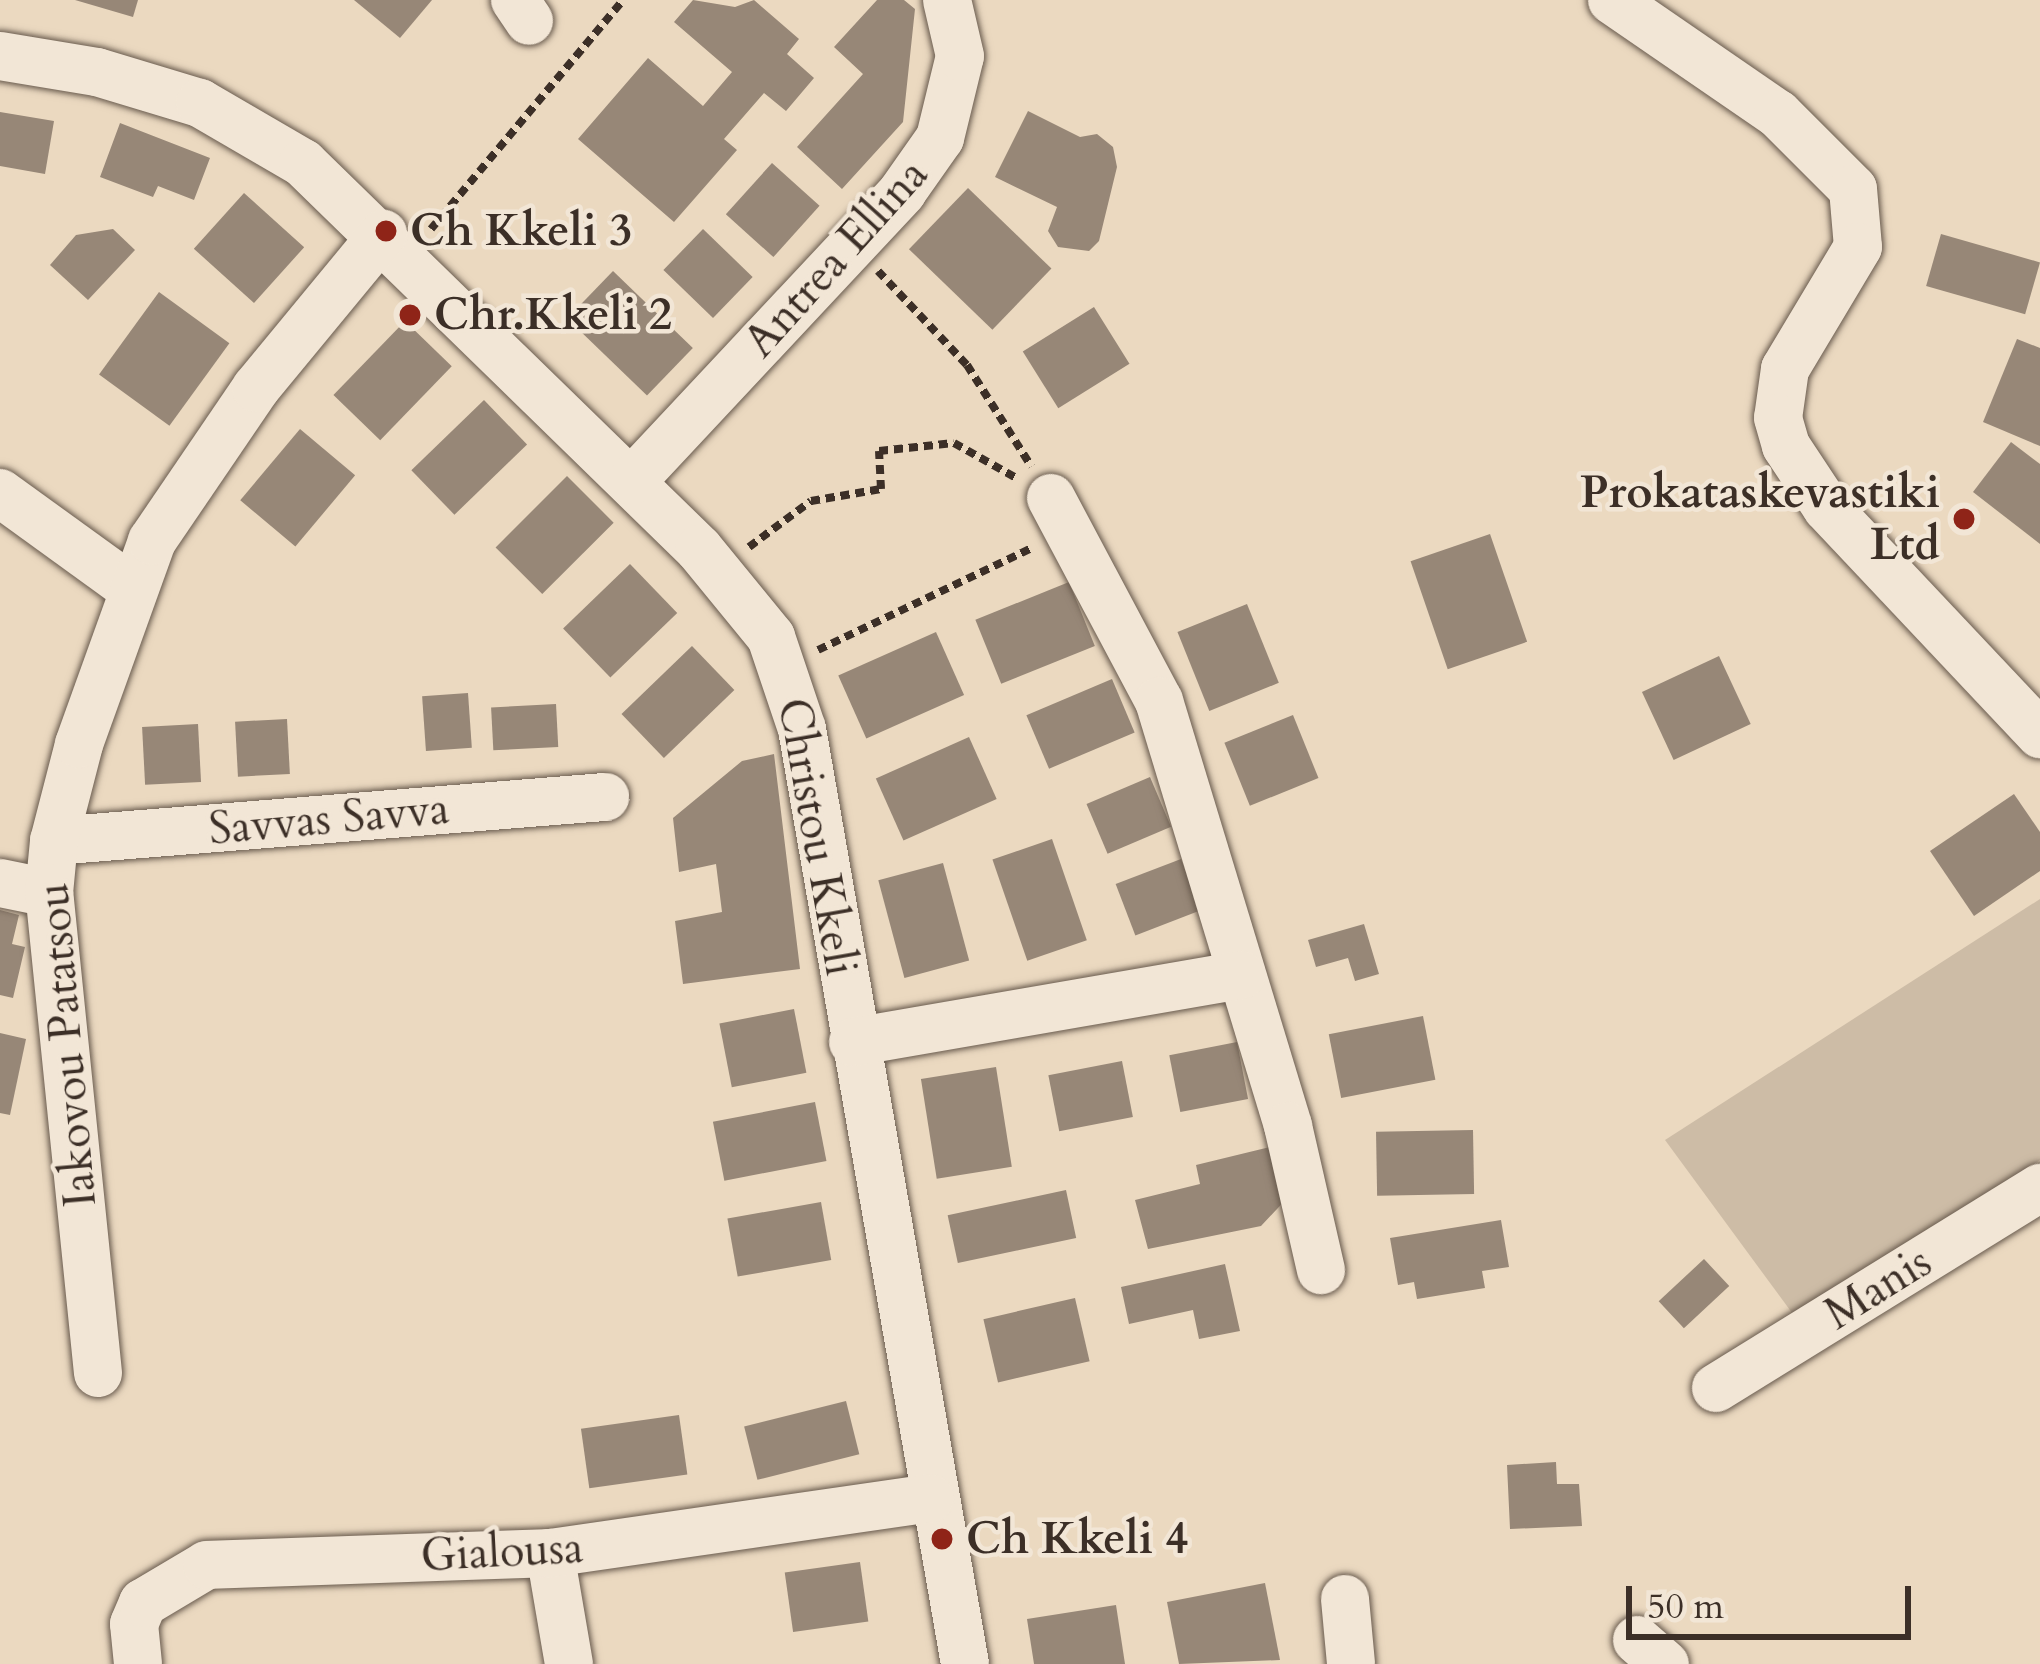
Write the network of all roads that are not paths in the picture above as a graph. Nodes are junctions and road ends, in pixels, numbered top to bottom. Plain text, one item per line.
1 (947, 0) edge
2 (1612, 0) edge
3 (0, 56) edge
4 (395, 246) junction
5 (632, 481) junction
6 (0, 494) edge
7 (1059, 514) road end
8 (131, 588) junction
9 (2040, 734) edge
10 (605, 797) dead end
11 (54, 841) junction
12 (0, 883) edge
13 (49, 893) junction
14 (1241, 975) junction
15 (853, 1042) junction
16 (2040, 1188) edge
17 (1321, 1270) dead end
18 (98, 1373) dead end
19 (1716, 1388) dead end
20 (931, 1498) junction
21 (550, 1552) junction
22 (1345, 1599) dead end
23 (138, 1664) edge
24 (569, 1664) edge
25 (965, 1664) edge
26 (1351, 1664) edge

1 - 5 street, Antrea Ellina
2 - 9 street
3 - 4 street, Christou Kkeli
4 - 5 street, Christou Kkeli
4 - 8 street, Iakovou Patatsou
5 - 15 street, Christou Kkeli
6 - 8 street
7 - 14 street
8 - 11 street, Iakovou Patatsou
10 - 11 street, Savvas Savva
11 - 13 street, Iakovou Patatsou
12 - 13 street
13 - 18 street, Iakovou Patatsou
14 - 15 street
14 - 17 street
15 - 20 street, Christou Kkeli
16 - 19 street, Manis
20 - 21 street, Gialousa
20 - 25 street, Christou Kkeli
21 - 23 street, Gialousa
21 - 24 street
22 - 26 street

